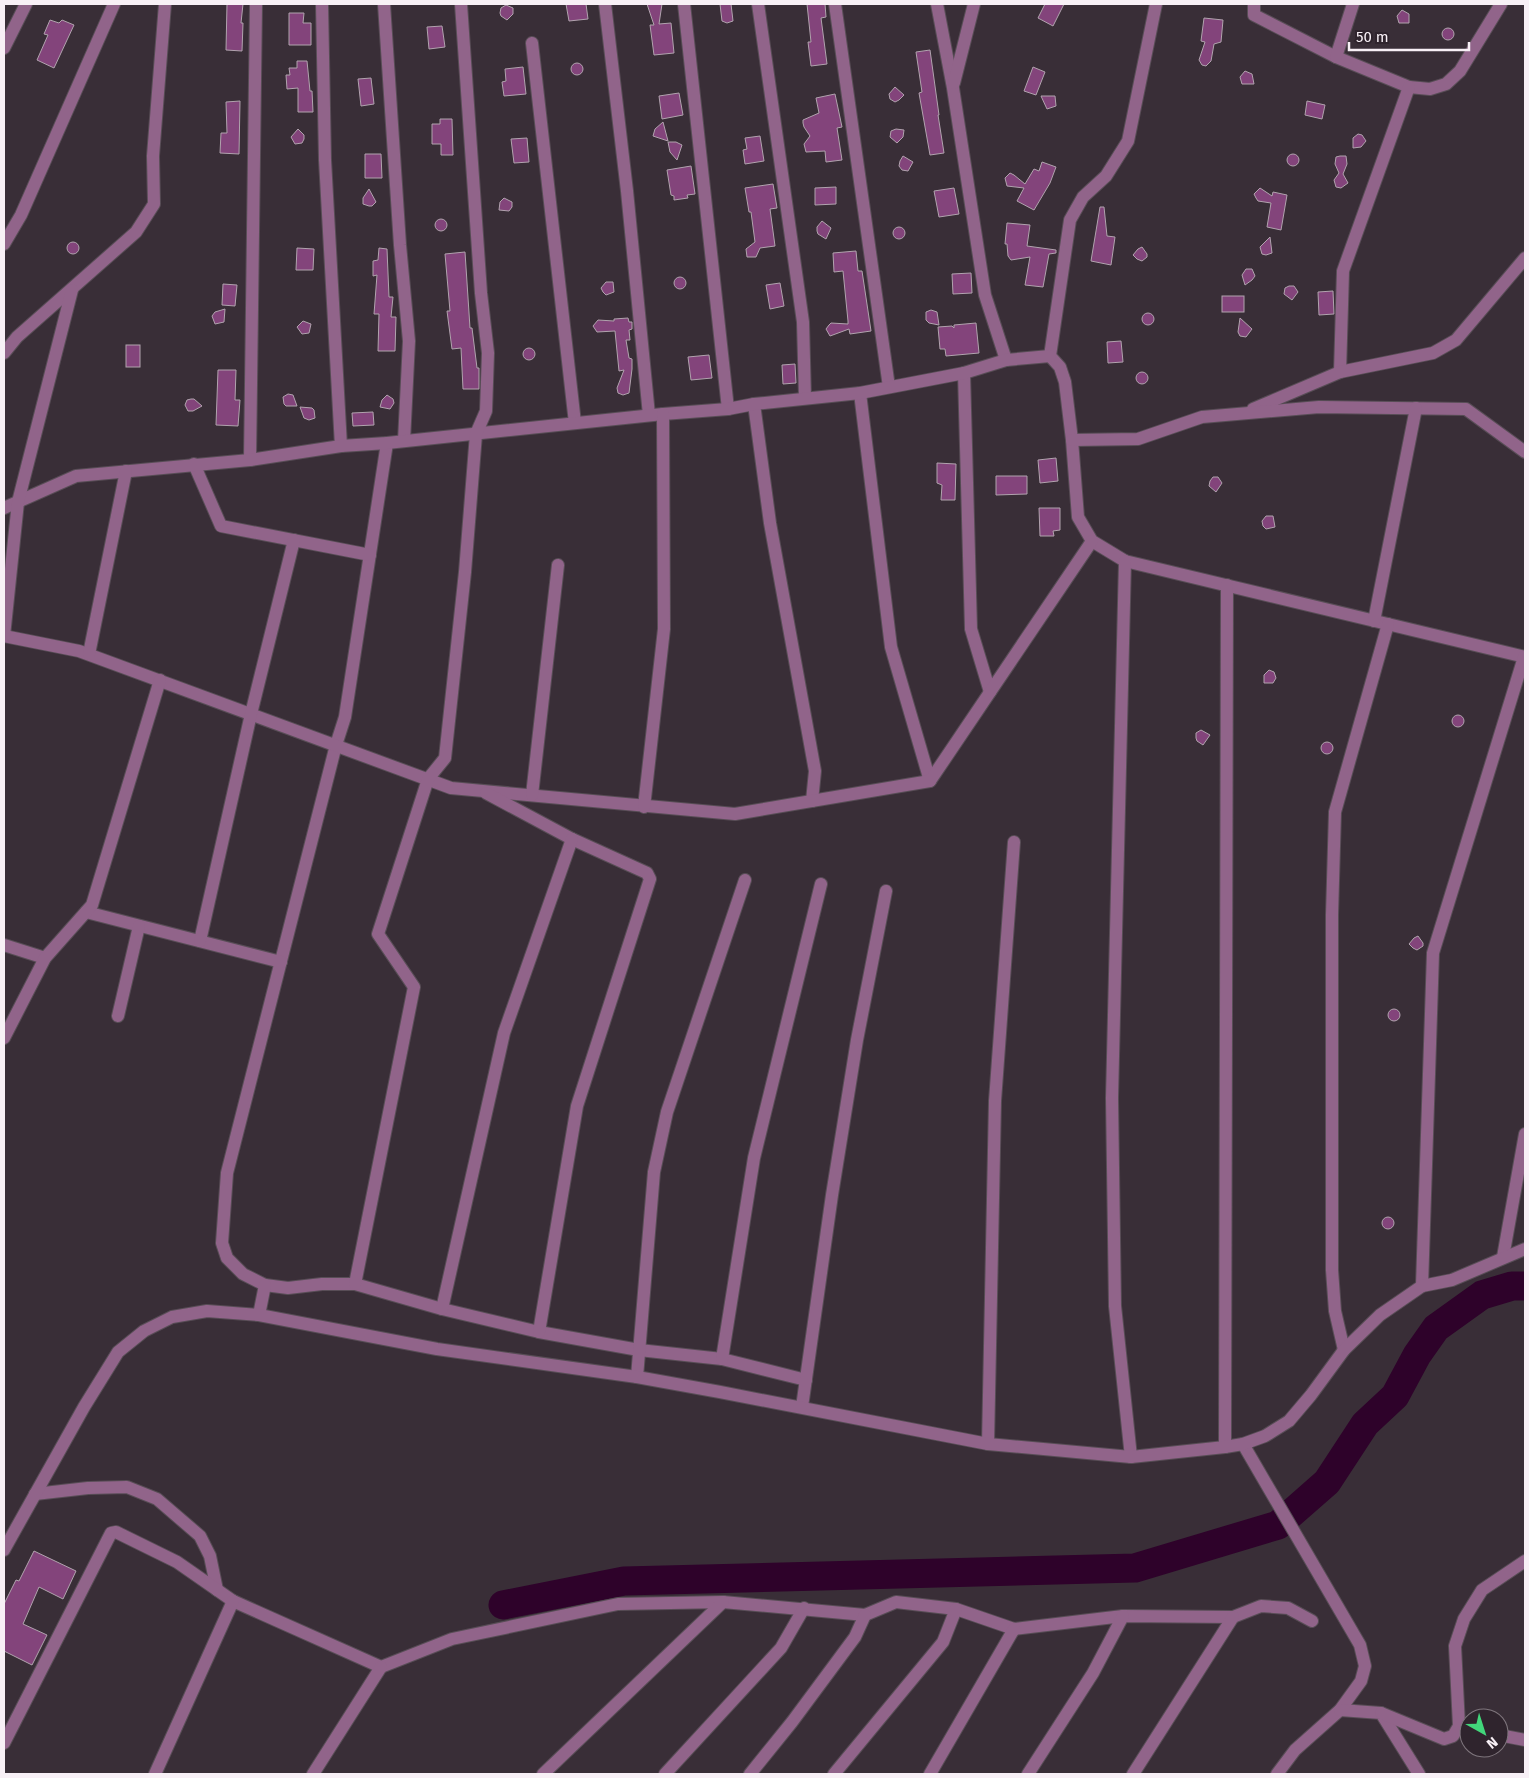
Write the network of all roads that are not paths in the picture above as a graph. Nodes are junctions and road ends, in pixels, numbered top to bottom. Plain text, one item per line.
1 (26, 4) edge
2 (114, 4) edge
3 (165, 4) edge
4 (256, 4) edge
5 (322, 4) edge
6 (384, 4) edge
7 (461, 4) edge
8 (605, 4) edge
9 (684, 4) edge
10 (758, 4) edge
11 (835, 4) edge
12 (937, 4) edge
13 (974, 4) edge
14 (1156, 4) edge
15 (1254, 4) edge
16 (1353, 4) edge
17 (1501, 4) edge
18 (532, 43) dead end
19 (4, 48) edge
20 (1336, 57) junction
21 (1409, 87) junction
22 (953, 88) junction
23 (4, 244) edge
24 (1525, 258) edge
25 (72, 290) junction
26 (4, 353) edge
27 (1050, 356) junction
28 (1006, 360) junction
29 (1340, 372) junction
30 (964, 373) junction
31 (889, 387) junction
32 (860, 393) junction
33 (805, 398) junction
34 (754, 404) junction
35 (1416, 408) junction
36 (728, 409) junction
37 (662, 414) junction
38 (1241, 414) junction
39 (649, 415) junction
40 (575, 423) junction
41 (476, 434) junction
42 (1072, 440) junction
43 (404, 441) junction
44 (387, 443) junction
45 (341, 446) junction
46 (1525, 452) edge
47 (250, 460) junction
48 (194, 464) junction
49 (126, 471) junction
50 (18, 502) junction
51 (4, 508) edge
52 (294, 540) junction
53 (1092, 541) junction
54 (370, 555) junction
55 (1125, 561) junction
56 (558, 565) dead end
57 (1227, 586) junction
58 (1374, 621) junction
59 (1388, 624) junction
60 (4, 636) edge
61 (89, 654) junction
62 (1524, 657) edge
63 (160, 680) junction
64 (990, 692) junction
65 (251, 714) junction
66 (336, 745) junction
67 (428, 779) junction
68 (930, 781) junction
69 (479, 789) junction
70 (532, 795) junction
71 (812, 801) junction
72 (644, 807) junction
73 (572, 838) junction
74 (1014, 842) dead end
75 (745, 880) dead end
76 (821, 884) dead end
77 (886, 891) dead end
78 (86, 912) junction
79 (139, 926) junction
80 (200, 941) junction
81 (4, 945) edge
82 (45, 958) junction
83 (281, 962) junction
84 (118, 1016) dead end
85 (4, 1038) edge
86 (1525, 1134) edge
87 (1525, 1249) edge
88 (1502, 1258) junction
89 (355, 1284) junction
90 (265, 1285) junction
91 (1422, 1286) junction
92 (442, 1309) junction
93 (259, 1315) junction
94 (539, 1332) junction
95 (639, 1350) junction
96 (1344, 1350) junction
97 (722, 1359) junction
98 (637, 1377) junction
99 (806, 1380) junction
100 (802, 1406) junction
101 (988, 1444) junction
102 (1243, 1444) junction
103 (1225, 1447) junction
104 (1131, 1457) junction
105 (35, 1494) junction
106 (4, 1548) edge
107 (1525, 1561) edge
108 (217, 1590) junction
109 (233, 1601) junction
110 (724, 1602) junction
111 (804, 1608) junction
112 (956, 1609) junction
113 (865, 1615) junction
114 (1123, 1616) junction
115 (1233, 1616) junction
116 (1312, 1621) dead end
117 (1014, 1629) junction
118 (381, 1667) junction
119 (1462, 1708) edge
120 (1340, 1710) junction
121 (1381, 1713) junction
122 (1459, 1731) edge
123 (1509, 1737) edge
124 (1525, 1740) edge
125 (4, 1743) edge
126 (155, 1774) edge
127 (313, 1774) edge
128 (543, 1774) edge
129 (665, 1774) edge
130 (750, 1774) edge
131 (834, 1774) edge
132 (930, 1774) edge
133 (1028, 1774) edge
134 (1133, 1774) edge
135 (1277, 1774) edge
136 (1419, 1774) edge

1 - 19 street
2 - 23 street
3 - 25 street
4 - 47 street
5 - 45 street
6 - 43 street
7 - 41 street
8 - 39 street
9 - 36 street
10 - 33 street
11 - 31 street
12 - 22 street
13 - 22 street
14 - 27 street
15 - 20 street
16 - 20 street
17 - 21 street
18 - 40 street
20 - 21 street
21 - 29 street
22 - 28 street
24 - 29 street
25 - 26 street
25 - 50 street
27 - 28 street
27 - 42 street
28 - 30 street
29 - 38 street
30 - 31 street
30 - 64 street
31 - 32 street
32 - 33 street
32 - 68 street
33 - 34 street
34 - 36 street
34 - 71 street
35 - 38 street
35 - 46 street
35 - 58 street
36 - 37 street
37 - 39 street
37 - 72 street
38 - 42 street
39 - 40 street
40 - 41 street
41 - 43 street
41 - 67 street
42 - 53 street
43 - 44 street
44 - 45 street
44 - 54 street
45 - 47 street
47 - 48 street
48 - 49 street
48 - 52 street
49 - 50 street
49 - 61 street
50 - 51 street
50 - 60 street
52 - 54 street
52 - 65 street
53 - 55 street
53 - 64 street
54 - 66 street
55 - 57 street
55 - 104 street
56 - 70 street
57 - 58 street
57 - 103 street
58 - 59 street
59 - 62 street
59 - 96 street
60 - 61 street
61 - 63 street
62 - 91 street
63 - 65 street
63 - 78 street
64 - 68 street
65 - 66 street
65 - 80 street
66 - 67 street
66 - 83 street
67 - 69 street
67 - 89 street
68 - 71 street
69 - 70 street
69 - 73 street
70 - 72 street
71 - 72 street
73 - 92 street
73 - 94 street
74 - 101 street
75 - 95 street
76 - 97 street
77 - 99 street
78 - 79 street
78 - 82 street
79 - 80 street
79 - 84 street
80 - 83 street
81 - 82 street
82 - 85 street
83 - 90 street
86 - 88 street
87 - 88 street
88 - 91 street
89 - 90 street
89 - 92 street
90 - 93 street
91 - 96 street
92 - 94 street
93 - 98 street
93 - 105 street
94 - 95 street
95 - 97 street
95 - 98 street
96 - 102 street
97 - 99 street
98 - 100 street
99 - 100 street
100 - 101 street
101 - 104 street
102 - 103 street
102 - 120 street
103 - 104 street
105 - 106 street
105 - 108 street
107 - 119 street
108 - 109 street
108 - 125 street
109 - 118 street
109 - 126 street
110 - 111 street
110 - 118 street
110 - 128 street
111 - 113 street
111 - 129 street
112 - 113 street
112 - 117 street
112 - 131 street
113 - 130 street
114 - 115 street
114 - 117 street
114 - 133 street
115 - 116 street
115 - 134 street
117 - 132 street
118 - 127 street
120 - 121 street
120 - 135 street
121 - 122 street
121 - 136 street
123 - 124 street

